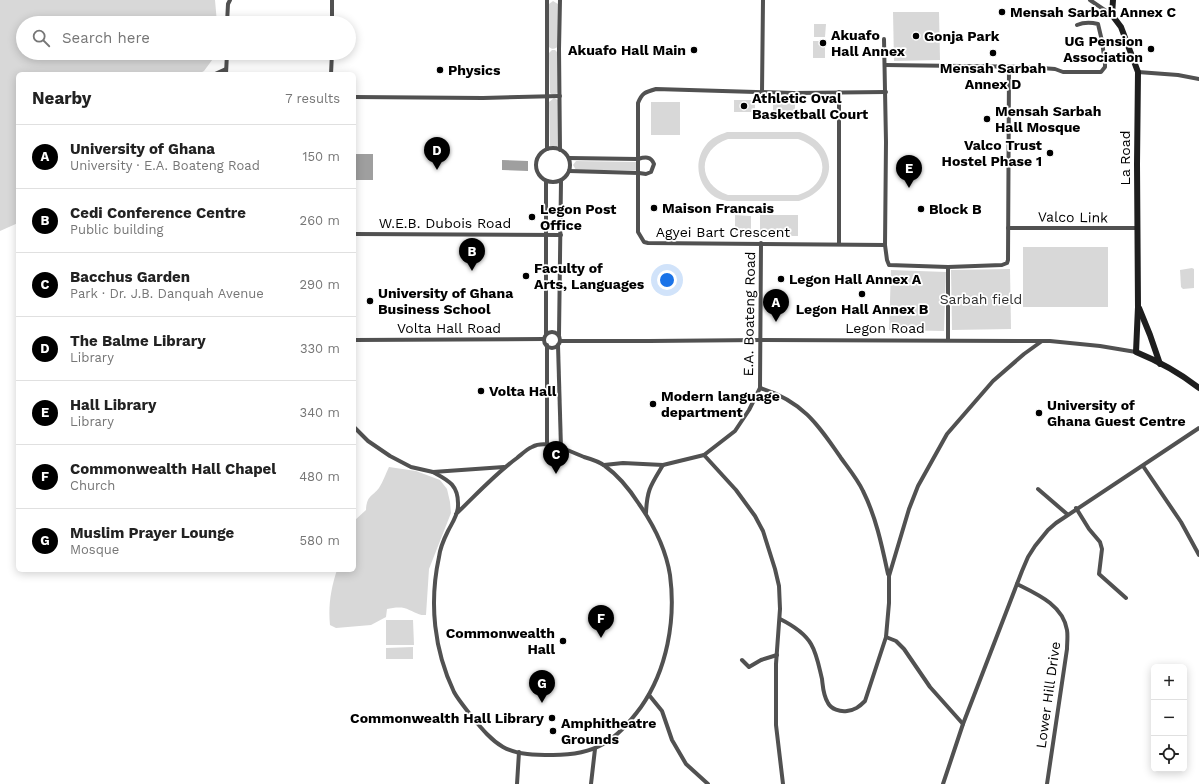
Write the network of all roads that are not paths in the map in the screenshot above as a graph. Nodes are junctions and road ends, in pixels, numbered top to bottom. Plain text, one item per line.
1 (230, 0) edge
2 (332, 0) edge
3 (547, 0) edge
4 (560, 0) edge
5 (763, 0) edge
6 (1090, 0) edge
7 (1113, 0) edge
8 (1112, 15) junction
9 (227, 16) edge
10 (332, 16) edge
11 (1077, 25) dead end
12 (884, 39) dead end
13 (227, 60) edge
14 (332, 60) edge
15 (885, 65) junction
16 (1008, 68) junction
17 (226, 69) joint
18 (219, 72) edge
19 (332, 72) edge
20 (1138, 72) junction
21 (1199, 79) edge
22 (762, 92) junction
23 (839, 92) junction
24 (886, 92) junction
25 (547, 96) junction
26 (560, 96) junction
27 (356, 97) edge
28 (547, 149) junction
29 (560, 150) junction
30 (569, 158) junction
31 (638, 159) junction
32 (569, 171) junction
33 (639, 173) junction
34 (546, 181) junction
35 (561, 181) junction
36 (1008, 228) junction
37 (1137, 228) junction
38 (356, 234) edge
39 (546, 235) junction
40 (561, 235) junction
41 (761, 243) junction
42 (839, 243) junction
43 (885, 244) junction
44 (948, 267) junction
45 (1138, 307) junction
46 (560, 335) junction
47 (545, 337) junction
48 (356, 340) edge
49 (761, 340) junction
50 (948, 340) junction
51 (561, 341) junction
52 (1042, 341) junction
53 (547, 345) junction
54 (558, 345) junction
55 (1136, 352) junction
56 (1160, 364) junction
57 (760, 388) junction
58 (1199, 388) edge
59 (1199, 428) edge
60 (356, 430) edge
61 (547, 444) junction
62 (561, 448) junction
63 (704, 455) junction
64 (604, 465) junction
65 (663, 465) junction
66 (1143, 466) junction
67 (504, 468) junction
68 (432, 472) junction
69 (1038, 489) dead end
70 (1076, 508) junction
71 (456, 514) junction
72 (646, 514) junction
73 (1067, 514) junction
74 (1199, 555) edge
75 (889, 576) junction
76 (1017, 584) junction
77 (1126, 598) dead end
78 (780, 620) junction
79 (886, 637) junction
80 (777, 655) junction
81 (742, 660) dead end
82 (649, 695) junction
83 (963, 724) junction
84 (595, 749) junction
85 (520, 752) junction
86 (517, 784) edge
87 (591, 784) edge
88 (708, 784) edge
89 (783, 784) edge
90 (942, 784) edge
91 (1047, 784) edge

1 - 9 street
2 - 10 street
3 - 25 street
4 - 26 street
5 - 22 street
6 - 8 street, La Road
7 - 8 street
8 - 20 street, La Road
11 - 16 street
12 - 15 street
13 - 17 street
14 - 19 street
15 - 16 street
15 - 24 street
16 - 36 street
17 - 18 street
20 - 21 street
20 - 37 street, La Road
22 - 23 street, Agyei Bart Crescent
22 - 31 street, Agyei Bart Crescent
23 - 24 street, Agyei Bart Crescent
23 - 42 street
24 - 43 street
25 - 26 street
25 - 27 street
25 - 28 street
26 - 29 street
28 - 29 street
28 - 34 street
29 - 30 street
30 - 31 street
30 - 32 street
31 - 33 street, Agyei Bart Crescent
31 - 33 street
32 - 33 street
32 - 35 street
33 - 41 street, Agyei Bart Crescent
34 - 35 street
34 - 39 street
35 - 40 street
36 - 37 street, Valco Link
36 - 44 street
37 - 45 street, La Road
38 - 39 street, W.E.B. Dubois Road
39 - 40 street, W.E.B. Dubois Road
39 - 47 street
40 - 46 street
41 - 42 street, Agyei Bart Crescent
41 - 49 street, E.A. Boateng Road
42 - 43 street, Agyei Bart Crescent
43 - 44 street
44 - 50 street
45 - 55 street, La Road
45 - 56 street, La Road
46 - 47 street
46 - 51 street
47 - 48 street, Volta Hall Road
47 - 53 street
49 - 50 street, Legon Road
49 - 51 street, Legon Road
49 - 57 street, E.A. Boateng Road
50 - 52 street, Legon Road
51 - 54 street
52 - 55 street, Legon Road
52 - 75 street
53 - 54 street
53 - 61 street
54 - 62 street
55 - 56 street, Legon Road
56 - 58 street, Legon Road
57 - 63 street, E.A. Boateng Road
57 - 75 street
59 - 66 street
60 - 68 street
61 - 62 street
61 - 67 street
62 - 64 street
63 - 65 street, E.A. Boateng Road
63 - 78 street
64 - 65 street, E.A. Boateng Road
64 - 72 street
65 - 72 street
66 - 70 street
66 - 74 street
67 - 68 street
67 - 71 street
68 - 71 street
69 - 73 street
70 - 73 street
70 - 77 street
71 - 85 street
72 - 82 street
73 - 76 street
75 - 79 street
76 - 83 street
76 - 91 street, Lower Hill Drive
78 - 79 street
78 - 80 street
79 - 83 street
80 - 81 street
80 - 89 street
82 - 84 street
82 - 88 street
83 - 90 street
84 - 85 street
84 - 87 street
85 - 86 street

